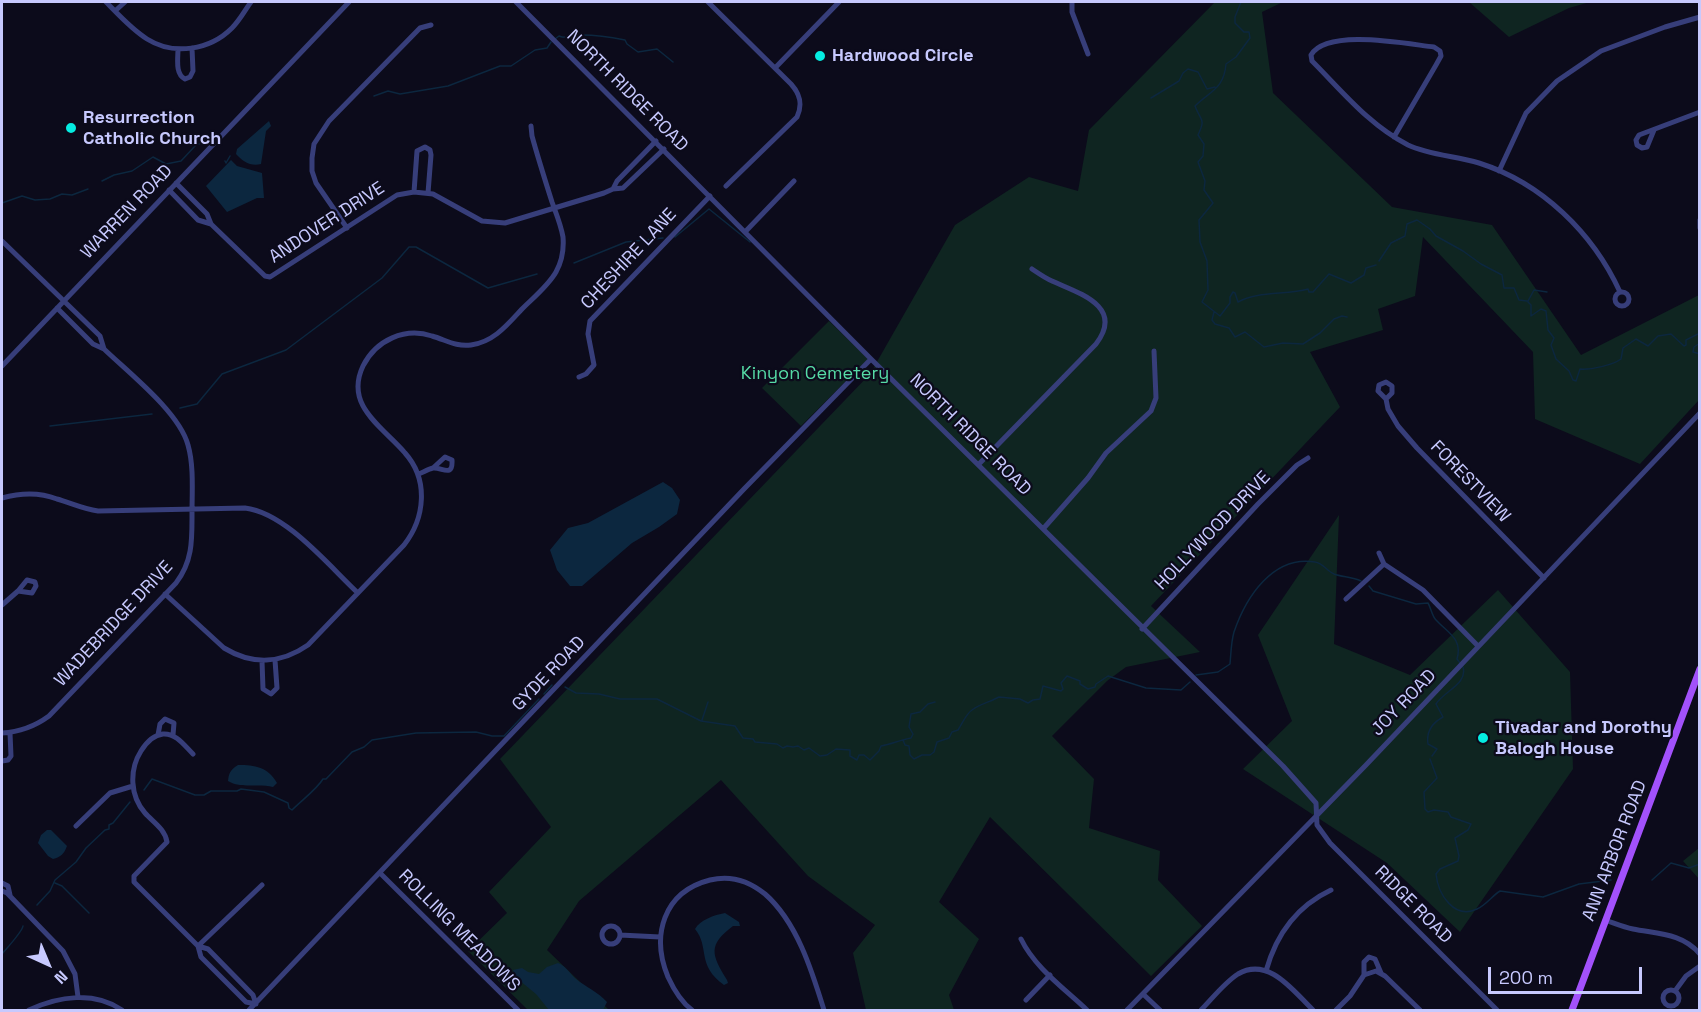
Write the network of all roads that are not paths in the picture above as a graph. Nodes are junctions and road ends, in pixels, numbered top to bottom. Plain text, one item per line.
1 (106, 2) edge
2 (125, 2) edge
3 (251, 2) edge
4 (349, 2) edge
5 (516, 2) edge
6 (708, 2) edge
7 (839, 2) edge
8 (1072, 2) edge
9 (115, 11) junction
10 (1700, 17) edge
11 (431, 25) dead end
12 (192, 48) junction
13 (178, 49) junction
14 (1088, 54) dead end
15 (775, 68) junction
16 (1700, 112) edge
17 (531, 126) dead end
18 (1654, 130) dead end
19 (1394, 137) junction
20 (656, 141) junction
21 (664, 149) junction
22 (1499, 171) junction
23 (794, 181) dead end
24 (176, 183) junction
25 (726, 186) dead end
26 (613, 189) junction
27 (169, 190) junction
28 (414, 192) junction
29 (428, 193) junction
30 (710, 196) junction
31 (554, 209) junction
32 (1700, 220) edge
33 (211, 224) junction
34 (347, 228) junction
35 (1700, 228) edge
36 (745, 232) junction
37 (2, 241) edge
38 (1032, 269) dead end
39 (1620, 292) dead end
40 (64, 300) junction
41 (57, 308) junction
42 (104, 350) junction
43 (1154, 351) dead end
44 (871, 359) junction
45 (2, 366) edge
46 (579, 377) dead end
47 (1386, 399) dead end
48 (1700, 413) edge
49 (1308, 458) dead end
50 (980, 464) junction
51 (433, 468) dead end
52 (418, 474) junction
53 (2, 498) edge
54 (192, 509) junction
55 (1043, 529) junction
56 (1379, 553) dead end
57 (1384, 564) junction
58 (1544, 578) junction
59 (18, 591) dead end
60 (358, 593) junction
61 (165, 594) junction
62 (1346, 599) dead end
63 (2, 605) edge
64 (1142, 629) junction
65 (1478, 646) junction
66 (275, 660) junction
67 (262, 661) junction
68 (1700, 669) edge
69 (2, 733) edge
70 (10, 733) junction
71 (158, 735) junction
72 (173, 735) junction
73 (193, 753) dead end
74 (2, 761) edge
75 (133, 786) junction
76 (1316, 816) junction
77 (76, 826) dead end
78 (380, 873) junction
79 (2, 883) edge
80 (262, 885) dead end
81 (1331, 890) dead end
82 (2, 891) edge
83 (10, 895) junction
84 (1605, 920) junction
85 (620, 935) dead end
86 (660, 937) junction
87 (1021, 939) dead end
88 (198, 946) junction
89 (1700, 954) edge
90 (1700, 966) edge
91 (1266, 971) junction
92 (1381, 973) junction
93 (1050, 975) junction
94 (1364, 975) junction
95 (1675, 991) dead end
96 (1143, 994) junction
97 (78, 997) junction
98 (1026, 1000) dead end
99 (256, 1004) junction
100 (44, 1008) edge
101 (1203, 1010) edge
102 (29, 1011) edge
103 (122, 1011) edge
104 (249, 1011) edge
105 (518, 1011) edge
106 (692, 1011) edge
107 (824, 1011) edge
108 (1087, 1011) edge
109 (1127, 1011) edge
110 (1160, 1011) edge
111 (1313, 1011) edge
112 (1336, 1011) edge
113 (1420, 1011) edge
114 (1497, 1011) edge
115 (1572, 1011) edge

1 - 9 street
2 - 9 street
3 - 12 street
4 - 24 street, WARREN ROAD
5 - 20 street, NORTH RIDGE ROAD
6 - 15 street
7 - 15 street
8 - 14 street
9 - 13 street
10 - 22 street
11 - 34 street
12 - 13 street
12 - 13 street
15 - 25 street
16 - 18 street
17 - 31 street
19 - 19 street
19 - 22 street
20 - 21 street, NORTH RIDGE ROAD
20 - 26 street
21 - 26 street, ANDOVER DRIVE
21 - 30 street, NORTH RIDGE ROAD
22 - 39 street
23 - 36 street
24 - 27 street, WARREN ROAD
24 - 33 street, ANDOVER DRIVE
26 - 31 street, ANDOVER DRIVE
27 - 33 street, ANDOVER DRIVE
27 - 40 street, WARREN ROAD
28 - 29 street, ANDOVER DRIVE
28 - 29 street
28 - 34 street, ANDOVER DRIVE
29 - 31 street, ANDOVER DRIVE
30 - 36 street, NORTH RIDGE ROAD
30 - 46 street, CHESHIRE LANE
31 - 52 street
32 - 35 street
33 - 34 street, ANDOVER DRIVE
36 - 44 street, NORTH RIDGE ROAD
37 - 40 street, WADEBRIDGE DRIVE
38 - 50 street
40 - 41 street, WARREN ROAD
40 - 42 street, WADEBRIDGE DRIVE
41 - 42 street, WADEBRIDGE DRIVE
41 - 45 street, WARREN ROAD
42 - 54 street, WADEBRIDGE DRIVE
43 - 55 street
44 - 50 street, NORTH RIDGE ROAD
44 - 78 street, GYDE ROAD
47 - 58 street, FORESTVIEW
48 - 58 street, JOY ROAD
49 - 64 street, HOLLYWOOD DRIVE
50 - 55 street, NORTH RIDGE ROAD
51 - 52 street
52 - 60 street
53 - 54 street
54 - 60 street
54 - 61 street, WADEBRIDGE DRIVE
55 - 64 street, NORTH RIDGE ROAD
56 - 57 street
57 - 62 street
57 - 65 street
58 - 65 street, JOY ROAD
59 - 63 street
60 - 66 street
61 - 67 street
61 - 70 street, WADEBRIDGE DRIVE
64 - 76 street, NORTH RIDGE ROAD
65 - 76 street, JOY ROAD
66 - 67 street
66 - 67 street
68 - 84 main road, ANN ARBOR ROAD
69 - 70 street, WADEBRIDGE DRIVE
70 - 74 street
71 - 72 street
71 - 72 street
71 - 75 street
72 - 73 street
75 - 77 street
75 - 88 street
76 - 96 street, JOY ROAD
76 - 114 street, RIDGE ROAD
78 - 99 street, GYDE ROAD
78 - 105 street, ROLLING MEADOWS
79 - 83 street
80 - 88 street
81 - 91 street
82 - 83 street
83 - 97 street
84 - 89 street
84 - 115 main road, ANN ARBOR ROAD
85 - 86 street
86 - 106 street
86 - 107 street
87 - 93 street
88 - 99 street
88 - 99 street
90 - 95 street
91 - 101 street
91 - 111 street
92 - 94 street
92 - 94 street
92 - 113 street
93 - 98 street
93 - 108 street
94 - 112 street
96 - 109 street, JOY ROAD
96 - 110 street
97 - 100 street
97 - 103 street
99 - 104 street, GYDE ROAD
100 - 102 street

